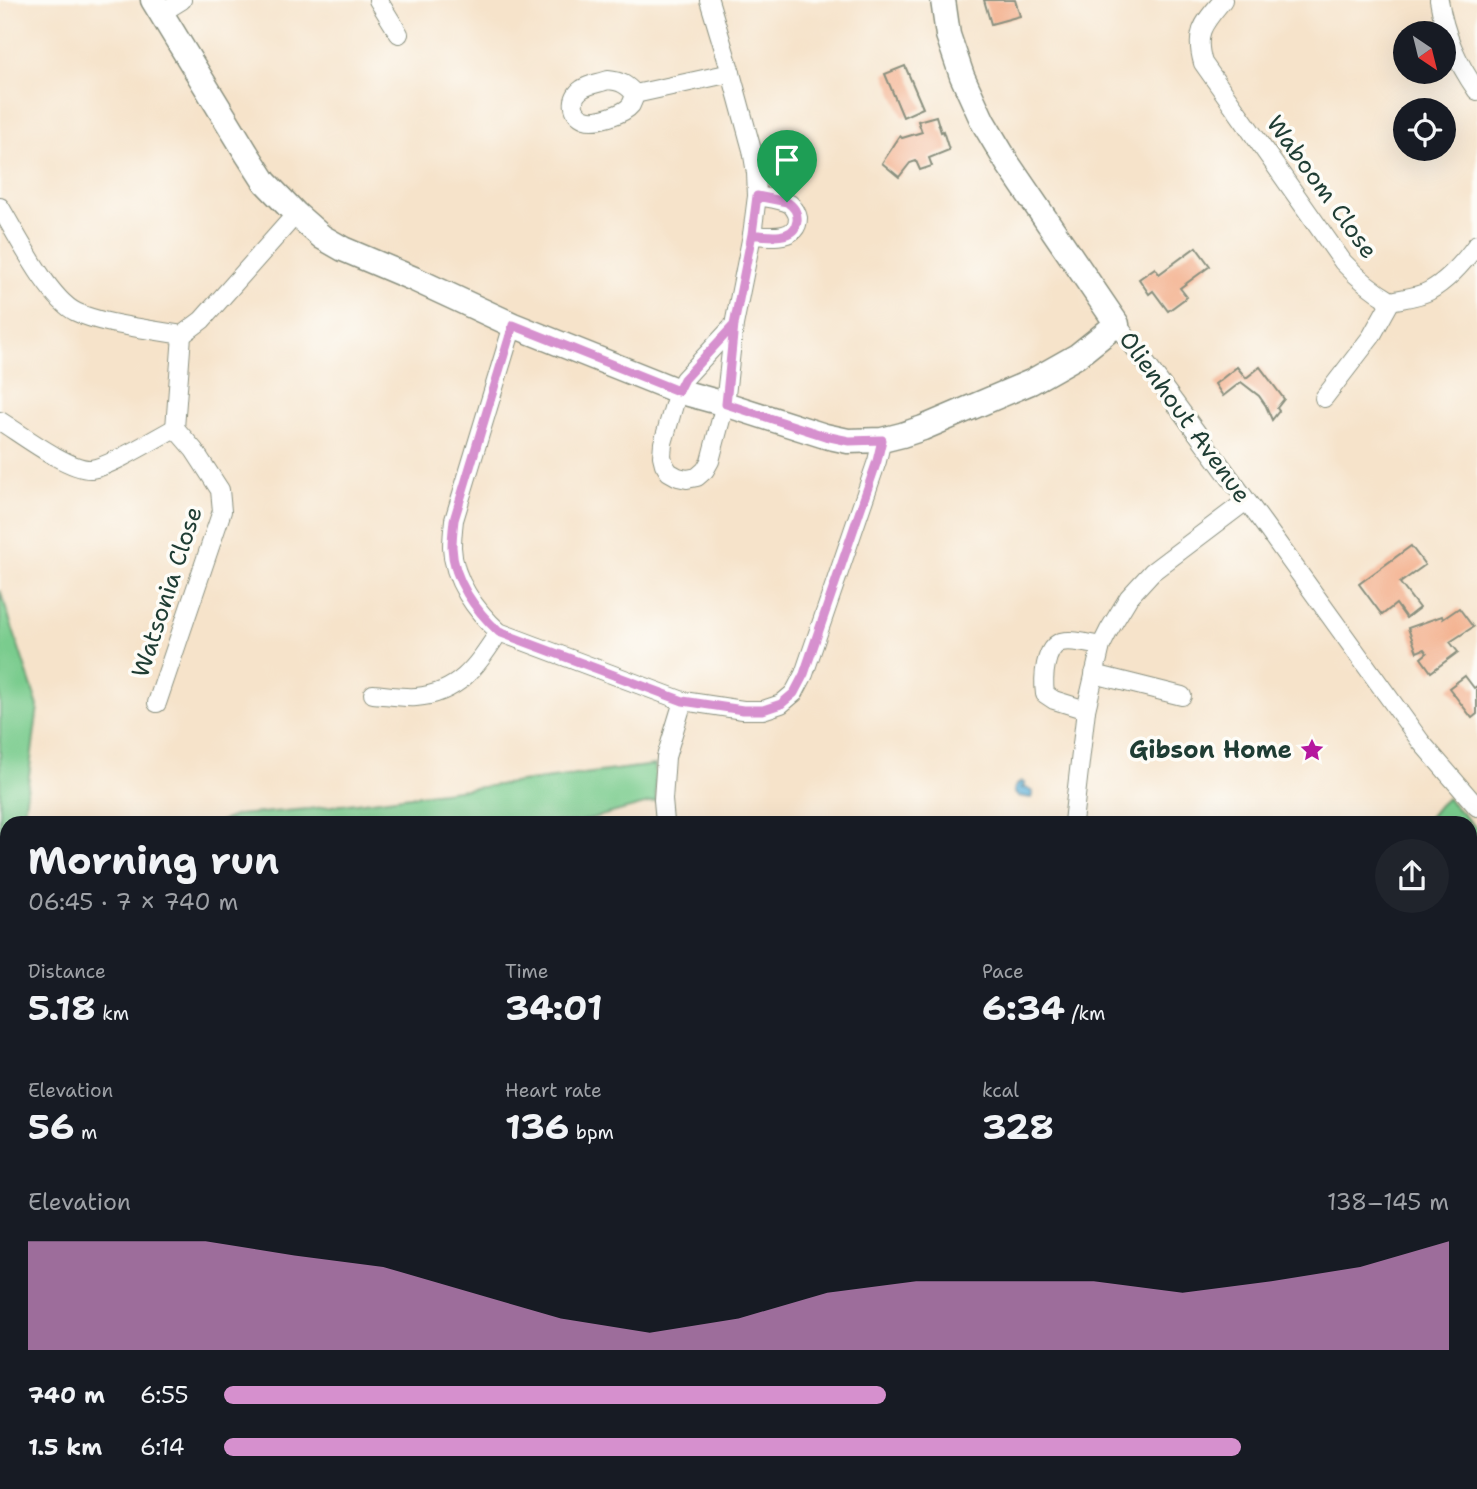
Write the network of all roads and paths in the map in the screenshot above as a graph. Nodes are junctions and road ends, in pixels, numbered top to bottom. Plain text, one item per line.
1 (378, 0) edge
2 (709, 0) edge
3 (943, 0) edge
4 (1223, 0) edge
5 (1439, 0) edge
6 (165, 4) edge
7 (398, 34) dead end
8 (731, 72) junction
9 (1477, 91) edge
10 (635, 94) dead end
11 (757, 196) junction
12 (0, 207) edge
13 (296, 214) junction
14 (752, 234) junction
15 (1477, 244) edge
16 (1391, 301) junction
17 (1118, 324) junction
18 (513, 325) junction
19 (734, 325) junction
20 (182, 335) junction
21 (678, 391) junction
22 (1324, 398) dead end
23 (726, 404) junction
24 (0, 421) edge
25 (175, 428) junction
26 (882, 440) junction
27 (1246, 501) junction
28 (499, 632) junction
29 (1101, 646) junction
30 (1094, 674) junction
31 (373, 694) dead end
32 (1182, 696) dead end
33 (683, 701) junction
34 (156, 702) dead end
35 (1086, 710) junction
36 (1477, 807) edge
37 (664, 816) edge
38 (1074, 816) edge

1 - 7 street
2 - 8 street
3 - 17 street, Olienhout Avenue
4 - 16 street, Waboom Close
5 - 9 street
6 - 13 street
8 - 10 street
8 - 11 street
11 - 14 street
11 - 14 street
12 - 20 street
13 - 18 street
13 - 20 street
14 - 19 street
15 - 16 street
16 - 22 street
17 - 26 street
17 - 27 street, Olienhout Avenue
18 - 21 street
18 - 28 street
19 - 21 street
19 - 23 street
20 - 25 street
21 - 23 street
21 - 23 street
23 - 26 street
24 - 25 street
25 - 34 street, Watsonia Close
26 - 33 street
27 - 29 street
27 - 36 street, Olienhout Avenue
28 - 31 street
28 - 33 street
29 - 30 street
29 - 35 street
30 - 32 street
30 - 35 street
33 - 37 street
35 - 38 street

